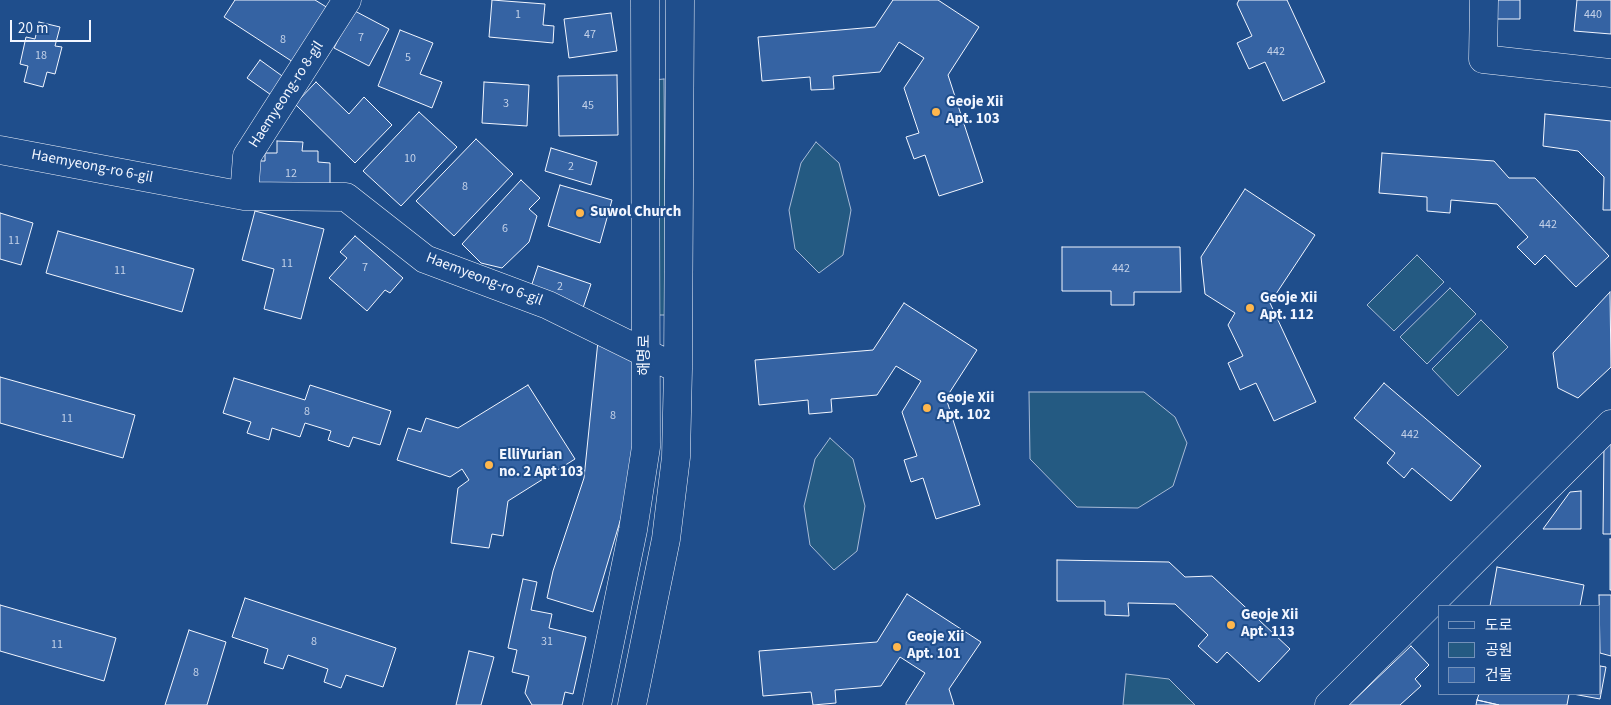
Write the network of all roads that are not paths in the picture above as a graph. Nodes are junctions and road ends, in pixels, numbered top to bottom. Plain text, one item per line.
1 (347, 0) edge
2 (645, 0) edge
3 (680, 0) edge
4 (1484, 0) edge
5 (1611, 73) edge
6 (0, 150) edge
7 (244, 196) junction
8 (646, 353) junction
9 (678, 369) junction
10 (1611, 424) edge
11 (597, 705) edge
12 (632, 705) edge
13 (1329, 705) edge

1 - 7 street, Haemyeong-ro 8-gil
2 - 8 street, 해명로
3 - 9 street
4 - 5 street
6 - 7 street, Haemyeong-ro 6-gil
7 - 8 street, Haemyeong-ro 6-gil
8 - 9 street, Haemyeong-ro 6-gil
8 - 11 street, 해명로
9 - 12 street
10 - 13 street

